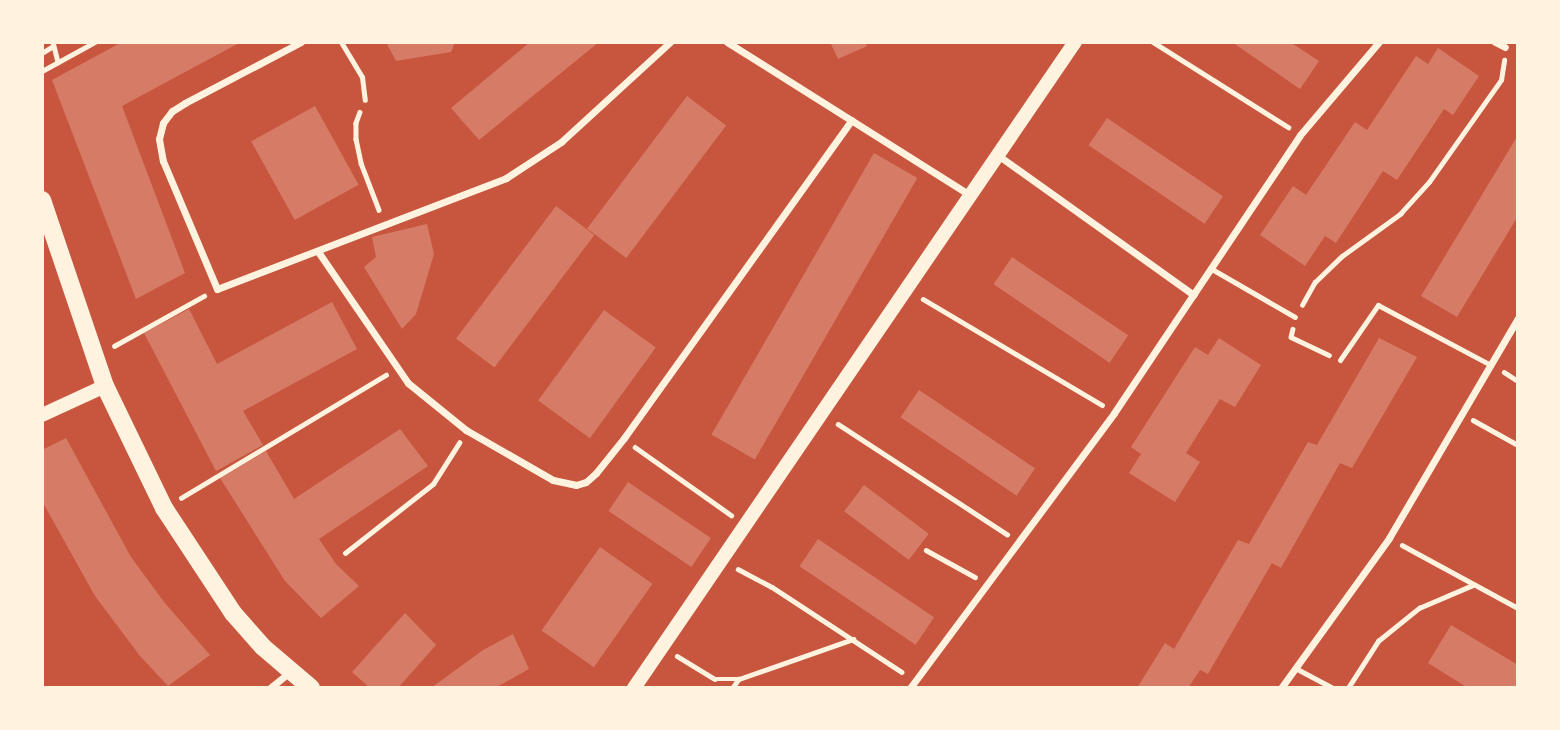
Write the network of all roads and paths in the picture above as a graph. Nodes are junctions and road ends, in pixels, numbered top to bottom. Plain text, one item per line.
1 (95, 42) edge
2 (301, 42) edge
3 (341, 42) edge
4 (670, 42) edge
5 (727, 42) edge
6 (1075, 42) edge
7 (1153, 42) edge
8 (1379, 42) edge
9 (1495, 42) edge
10 (54, 44) edge
11 (1505, 47) joint
12 (42, 52) edge
13 (58, 62) junction
14 (42, 71) edge
15 (365, 100) joint
16 (852, 120) junction
17 (1300, 135) junction
18 (999, 156) junction
19 (970, 195) junction
20 (42, 200) edge
21 (384, 224) junction
22 (318, 253) junction
23 (1210, 268) junction
24 (218, 289) junction
25 (1194, 295) junction
26 (938, 308) dead end
27 (1295, 317) junction
28 (1518, 318) edge
29 (93, 357) junction
30 (1340, 360) joint
31 (1491, 365) junction
32 (396, 369) junction
33 (105, 386) junction
34 (1114, 413) junction
35 (42, 415) edge
36 (1463, 415) junction
37 (852, 433) dead end
38 (624, 438) junction
39 (1518, 445) edge
40 (452, 456) dead end
41 (164, 508) junction
42 (746, 525) junction
43 (1389, 538) junction
44 (1019, 542) junction
45 (926, 550) dead end
46 (345, 553) dead end
47 (754, 578) dead end
48 (988, 584) junction
49 (1473, 585) junction
50 (1518, 608) edge
51 (853, 639) junction
52 (693, 667) dead end
53 (1297, 669) junction
54 (290, 672) junction
55 (739, 679) junction
56 (912, 684) edge
57 (270, 688) edge
58 (312, 688) edge
59 (635, 688) edge
60 (733, 688) edge
61 (1281, 688) edge
62 (1332, 688) edge
63 (1348, 688) edge

1 - 13 path
2 - 24 street
3 - 15 lane
4 - 21 street
5 - 16 street
6 - 18 main road
7 - 17 path
8 - 17 street
9 - 11 street
10 - 12 path
10 - 13 path
11 - 27 path
13 - 14 path
15 - 21 path
16 - 19 street
16 - 38 street
17 - 23 street
18 - 19 main road
18 - 25 street
19 - 42 main road
20 - 29 main road
21 - 22 street
22 - 24 street
22 - 32 street
23 - 25 street
23 - 27 lane
24 - 29 path
25 - 34 street
26 - 34 path
27 - 30 path
28 - 31 street
29 - 33 main road
30 - 31 lane
31 - 36 street
32 - 38 street
32 - 41 path
33 - 35 main road
33 - 41 main road
34 - 44 street
36 - 39 path
36 - 43 street
37 - 44 path
38 - 42 path
40 - 46 path
41 - 54 main road
42 - 59 main road
43 - 49 path
43 - 53 street
44 - 48 street
45 - 48 path
47 - 51 path
48 - 56 street
49 - 50 path
49 - 63 path
51 - 55 path
51 - 56 path
52 - 55 path
53 - 61 street
53 - 62 lane
54 - 57 street
54 - 58 main road
55 - 60 path

